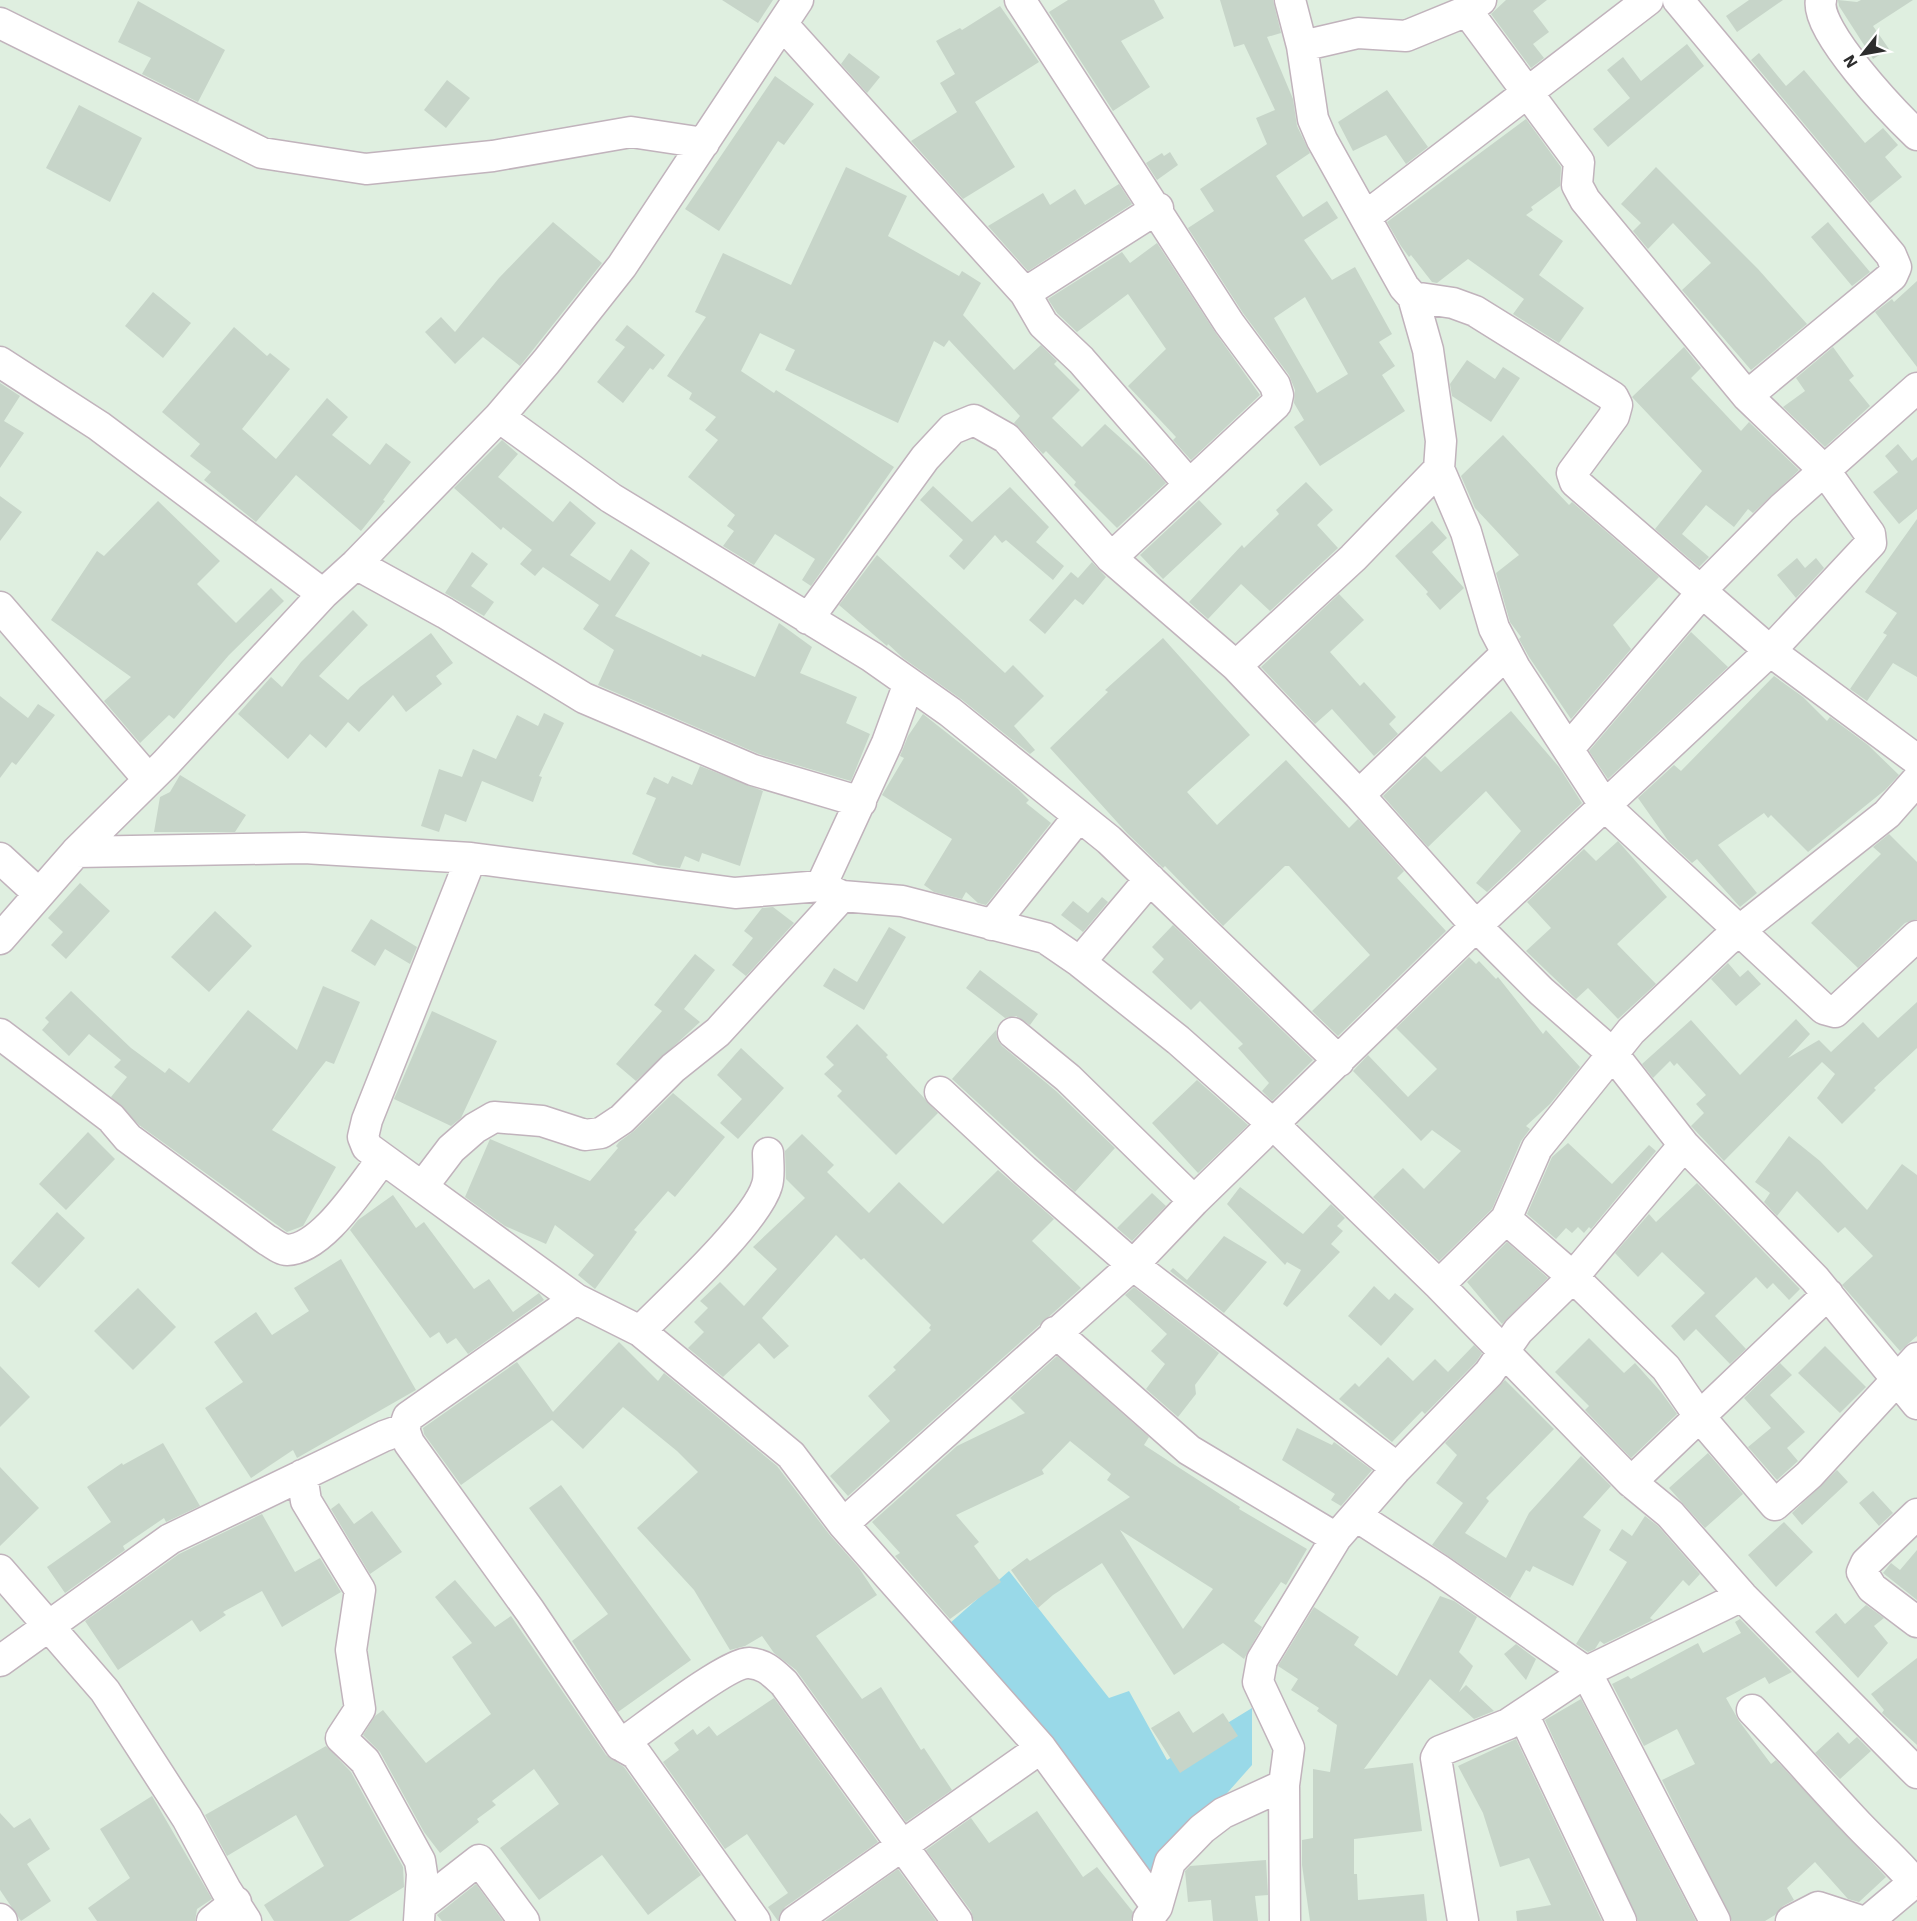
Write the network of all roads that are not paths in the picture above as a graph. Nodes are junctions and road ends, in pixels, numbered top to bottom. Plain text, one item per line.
1 (1020, 0) edge
2 (1290, 0) edge
3 (1648, 0) edge
4 (1678, 0) edge
5 (1821, 0) edge
6 (1474, 5) edge
7 (790, 13) edge
8 (0, 23) edge
9 (1302, 46) junction
10 (1529, 93) junction
11 (1917, 135) edge
12 (704, 143) junction
13 (1158, 208) junction
14 (1365, 217) junction
15 (1025, 293) junction
16 (1413, 297) junction
17 (0, 362) edge
18 (1917, 388) edge
19 (1747, 396) junction
20 (499, 417) junction
21 (1438, 469) junction
22 (1825, 471) junction
23 (1188, 483) junction
24 (1111, 558) junction
25 (356, 564) junction
26 (1699, 592) junction
27 (322, 594) junction
28 (0, 607) edge
29 (808, 619) junction
30 (1770, 651) junction
31 (1507, 653) junction
32 (1236, 666) junction
33 (909, 683) junction
34 (1569, 748) junction
35 (1917, 760) edge
36 (149, 780) junction
37 (1917, 780) edge
38 (1359, 795) junction
39 (861, 802) junction
40 (1605, 806) junction
41 (1079, 816) junction
42 (76, 852) junction
43 (0, 858) edge
44 (471, 858) junction
45 (1150, 879) junction
46 (831, 891) junction
47 (38, 893) junction
48 (992, 925) junction
49 (1476, 926) junction
50 (1738, 931) junction
51 (1917, 936) edge
52 (0, 939) edge
53 (1080, 963) junction
54 (1012, 1033) dead end
55 (0, 1034) edge
56 (1612, 1053) junction
57 (1339, 1061) junction
58 (940, 1092) dead end
59 (1274, 1125) junction
60 (1684, 1145) junction
61 (768, 1153) dead end
62 (382, 1160) junction
63 (423, 1186) junction
64 (1194, 1201) junction
65 (1506, 1219) junction
66 (1133, 1265) junction
67 (1573, 1276) junction
68 (1439, 1285) junction
69 (1828, 1294) junction
70 (576, 1299) junction
71 (640, 1331) junction
72 (1055, 1332) junction
73 (1503, 1354) junction
74 (1907, 1367) edge
75 (1917, 1404) edge
76 (1699, 1416) junction
77 (404, 1429) junction
78 (1397, 1468) junction
79 (302, 1475) junction
80 (1631, 1482) junction
81 (1917, 1514) edge
82 (1356, 1516) junction
83 (843, 1524) junction
84 (1336, 1538) junction
85 (0, 1570) edge
86 (1742, 1596) junction
87 (1917, 1622) edge
88 (47, 1626) junction
89 (0, 1661) edge
90 (1586, 1672) junction
91 (1752, 1710) dead end
92 (1523, 1714) junction
93 (620, 1745) junction
94 (1041, 1748) junction
95 (1917, 1773) edge
96 (1284, 1785) junction
97 (903, 1846) junction
98 (1916, 1881) edge
99 (241, 1911) edge
100 (419, 1914) edge
101 (1151, 1914) edge
102 (212, 1921) edge
103 (524, 1921) edge
104 (755, 1921) edge
105 (795, 1921) edge
106 (957, 1921) edge
107 (1285, 1921) edge
108 (1463, 1921) edge
109 (1621, 1921) edge
110 (1715, 1921) edge
111 (1791, 1921) edge
112 (1861, 1921) edge
113 (1868, 1921) edge

1 - 13 street
2 - 9 street
3 - 10 street
4 - 19 street
5 - 11 street
6 - 9 street
6 - 10 street
7 - 12 street
7 - 15 street
8 - 12 street
9 - 14 street
10 - 14 street
10 - 19 street
12 - 20 street
13 - 15 street
13 - 23 street
14 - 16 street
15 - 23 street
16 - 21 street
16 - 26 street
17 - 27 street
18 - 22 street
19 - 22 street
20 - 25 street
20 - 29 street
21 - 31 street
21 - 32 street
22 - 26 street
22 - 30 street
23 - 24 street
24 - 29 street
24 - 32 street
25 - 27 street
25 - 39 street
26 - 30 street
26 - 34 street
27 - 36 street
28 - 36 street
29 - 33 street
30 - 35 street
30 - 40 street
31 - 34 street
31 - 38 street
32 - 38 street
33 - 39 street
33 - 41 street
34 - 40 street
36 - 42 street
37 - 50 street
38 - 49 street
39 - 46 street
40 - 49 street
40 - 50 street
41 - 45 street
41 - 48 street
42 - 44 street
42 - 47 street
43 - 47 street
44 - 46 street
44 - 62 street
45 - 53 street
45 - 57 street
46 - 48 street
46 - 63 street
47 - 52 street
48 - 53 street
49 - 56 street
49 - 57 street
50 - 51 street
50 - 56 street
53 - 59 street
54 - 64 street
55 - 62 street
56 - 60 street
56 - 65 street
57 - 59 street
58 - 66 street
59 - 64 street
59 - 68 street
60 - 67 street
60 - 69 street
61 - 71 street
62 - 63 street
63 - 70 street
64 - 66 street
65 - 67 street
65 - 68 street
66 - 72 street
66 - 78 street
67 - 73 street
67 - 76 street
68 - 73 street
69 - 74 street
69 - 76 street
70 - 71 street
70 - 77 street
71 - 83 street
72 - 83 street
72 - 84 street
73 - 78 street
73 - 80 street
74 - 75 street
74 - 76 street
76 - 80 street
77 - 79 street
77 - 93 street
78 - 82 street
79 - 88 street
79 - 100 street
80 - 86 street
81 - 87 street
82 - 84 street
82 - 90 street
83 - 94 street
84 - 96 street
85 - 88 street
86 - 90 street
86 - 95 street
88 - 89 street
88 - 99 street
90 - 92 street
90 - 110 street
91 - 98 street
92 - 108 street
92 - 109 street
93 - 97 street
93 - 104 street
94 - 97 street
94 - 101 street
96 - 101 street
96 - 107 street
97 - 105 street
97 - 106 street
98 - 113 street
99 - 102 street
100 - 103 street
111 - 112 street

